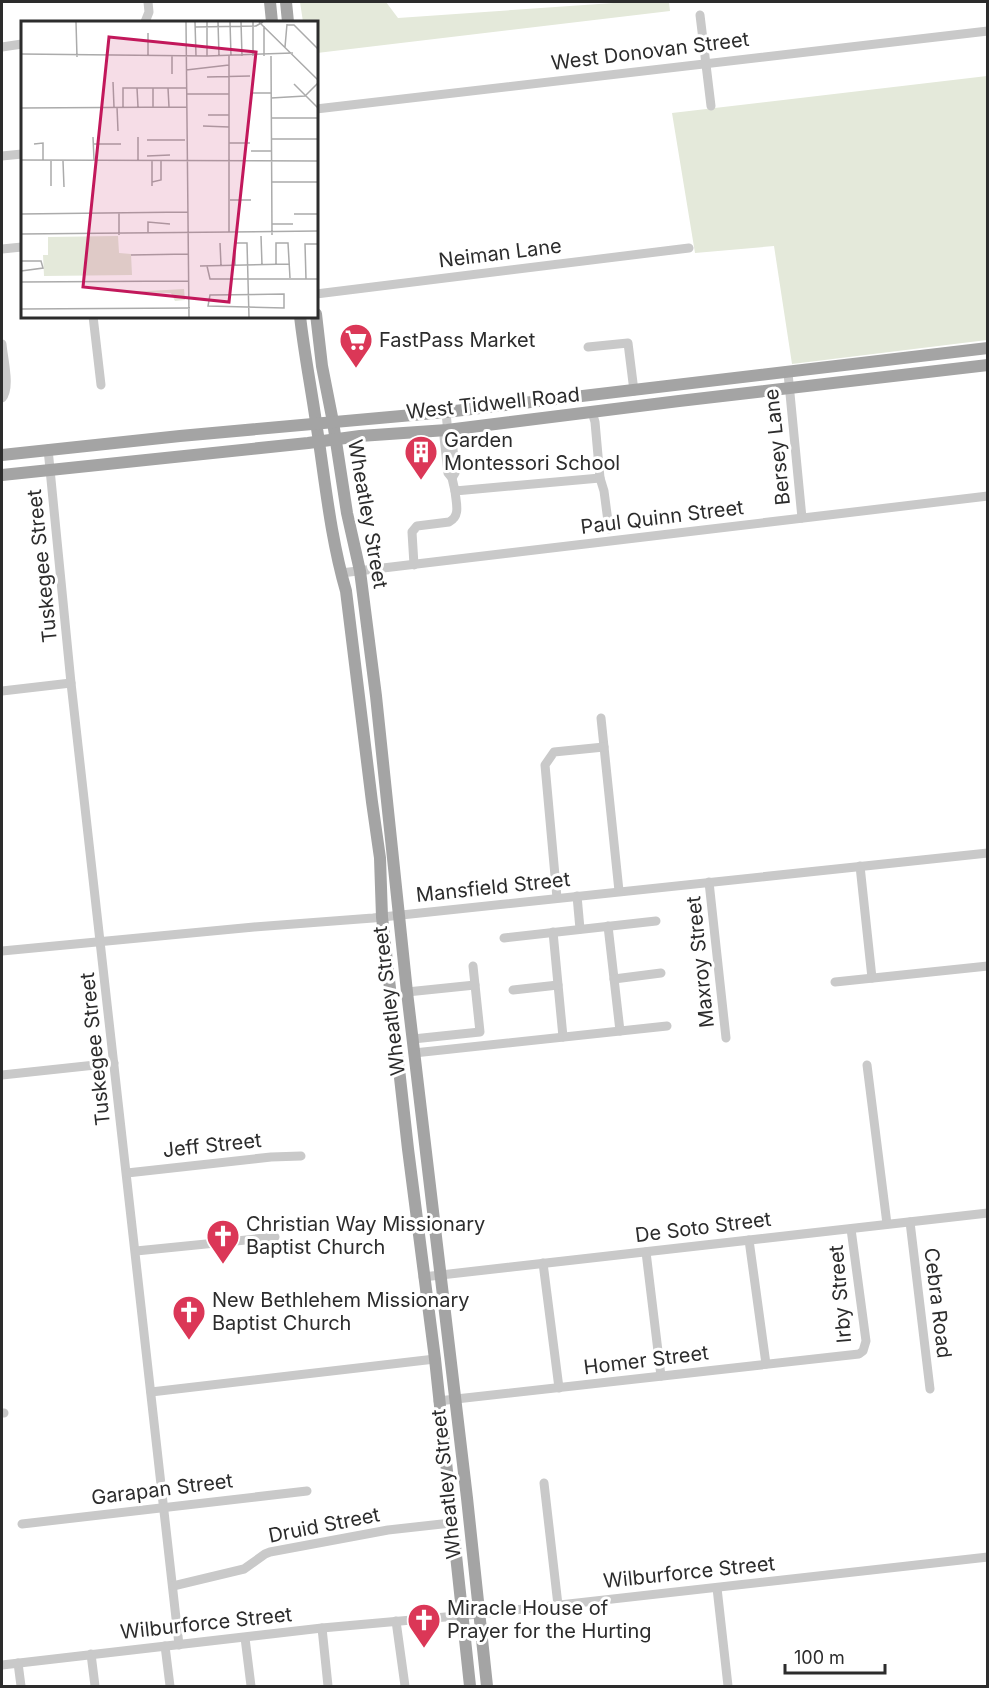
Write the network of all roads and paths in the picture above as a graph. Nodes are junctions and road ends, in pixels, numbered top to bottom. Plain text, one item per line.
1 (148, 2) edge
2 (270, 2) edge
3 (286, 2) edge
4 (700, 15) dead end
5 (145, 21) edge
6 (272, 21) edge
7 (288, 21) edge
8 (987, 31) edge
9 (21, 44) edge
10 (2, 47) edge
11 (707, 62) junction
12 (711, 106) dead end
13 (318, 109) edge
14 (21, 154) edge
15 (2, 156) edge
16 (21, 247) edge
17 (689, 248) dead end
18 (2, 249) edge
19 (318, 294) edge
20 (93, 318) edge
21 (300, 318) edge
22 (316, 318) edge
23 (2, 344) edge
24 (588, 347) dead end
25 (987, 348) edge
26 (896, 359) junction
27 (987, 365) edge
28 (788, 373) junction
29 (895, 376) junction
30 (101, 385) dead end
31 (676, 386) junction
32 (789, 389) junction
33 (634, 391) junction
34 (2, 398) edge
35 (679, 401) junction
36 (446, 412) junction
37 (593, 417) junction
38 (333, 422) junction
39 (316, 423) junction
40 (448, 432) junction
41 (180, 436) junction
42 (335, 439) junction
43 (318, 441) junction
44 (48, 450) junction
45 (2, 455) edge
46 (183, 455) junction
47 (50, 469) junction
48 (2, 475) edge
49 (600, 478) junction
50 (455, 491) junction
51 (987, 496) edge
52 (802, 518) junction
53 (609, 528) dead end
54 (414, 565) junction
55 (360, 571) junction
56 (341, 573) junction
57 (72, 683) junction
58 (375, 686) junction
59 (359, 688) junction
60 (2, 691) edge
61 (601, 718) dead end
62 (604, 747) junction
63 (388, 800) junction
64 (372, 802) junction
65 (987, 853) edge
66 (860, 867) junction
67 (709, 882) junction
68 (619, 891) junction
69 (577, 896) junction
70 (557, 898) junction
71 (399, 915) junction
72 (382, 916) junction
73 (656, 921) dead end
74 (609, 926) junction
75 (580, 929) junction
76 (553, 932) junction
77 (504, 938) dead end
78 (101, 942) junction
79 (2, 951) edge
80 (472, 966) dead end
81 (987, 966) edge
82 (661, 973) dead end
83 (872, 978) junction
84 (614, 979) junction
85 (835, 982) dead end
86 (475, 985) junction
87 (558, 985) junction
88 (513, 990) dead end
89 (407, 992) junction
90 (667, 1026) dead end
91 (620, 1031) junction
92 (564, 1037) junction
93 (726, 1038) dead end
94 (413, 1039) junction
95 (396, 1041) junction
96 (414, 1053) junction
97 (114, 1063) junction
98 (867, 1065) dead end
99 (2, 1075) edge
100 (301, 1156) dead end
101 (428, 1156) junction
102 (409, 1158) junction
103 (127, 1173) junction
104 (987, 1213) edge
105 (910, 1222) junction
106 (887, 1224) junction
107 (851, 1228) junction
108 (275, 1237) dead end
109 (748, 1240) junction
110 (136, 1251) junction
111 (646, 1252) junction
112 (543, 1263) junction
113 (441, 1275) junction
114 (423, 1277) junction
115 (858, 1354) joint
116 (435, 1359) junction
117 (766, 1364) junction
118 (661, 1376) junction
119 (559, 1388) junction
120 (930, 1389) dead end
121 (151, 1392) junction
122 (456, 1400) junction
123 (438, 1401) junction
124 (544, 1483) dead end
125 (307, 1491) dead end
126 (467, 1498) junction
127 (449, 1500) junction
128 (164, 1508) junction
129 (451, 1523) junction
130 (22, 1524) dead end
131 (987, 1557) edge
132 (173, 1586) junction
133 (717, 1588) junction
134 (558, 1605) junction
135 (479, 1614) junction
136 (462, 1615) junction
137 (396, 1621) junction
138 (322, 1629) junction
139 (246, 1638) junction
140 (179, 1645) junction
141 (165, 1646) junction
142 (91, 1654) junction
143 (18, 1663) junction
144 (2, 1665) edge
145 (21, 1686) edge
146 (95, 1686) edge
147 (170, 1686) edge
148 (251, 1686) edge
149 (328, 1686) edge
150 (405, 1686) edge
151 (470, 1686) edge
152 (487, 1686) edge
153 (728, 1686) edge

1 - 5 street
2 - 6 main road
3 - 7 main road
4 - 11 street
8 - 11 street, West Donovan Street
9 - 10 street
11 - 12 street
11 - 13 street, West Donovan Street
14 - 15 street
16 - 18 street
17 - 19 street, Neiman Lane
20 - 30 street
21 - 39 main road, Wheatley Street
22 - 38 main road, Wheatley Street
23 - 34 street
24 - 33 street
25 - 26 main road, West Tidwell Road
26 - 28 main road, West Tidwell Road
26 - 29 main road
27 - 29 main road, West Tidwell Road
28 - 31 main road, West Tidwell Road
28 - 32 street, Bersey Lane
29 - 32 main road, West Tidwell Road
31 - 33 main road, West Tidwell Road
31 - 35 main road
32 - 35 main road, West Tidwell Road
32 - 52 street, Bersey Lane
33 - 36 main road, West Tidwell Road
35 - 37 main road, West Tidwell Road
36 - 38 main road, West Tidwell Road
36 - 40 street
37 - 40 main road, West Tidwell Road
37 - 49 street
38 - 39 main road, West Tidwell Road
38 - 42 main road, Wheatley Street
39 - 41 main road, West Tidwell Road
39 - 43 main road, Wheatley Street
40 - 42 main road, West Tidwell Road
40 - 50 street
41 - 44 main road, West Tidwell Road
41 - 46 main road
42 - 43 main road, West Tidwell Road
42 - 55 main road, Wheatley Street
43 - 46 main road, West Tidwell Road
43 - 56 main road, Wheatley Street
44 - 45 main road, West Tidwell Road
44 - 47 street, Tuskegee Street
46 - 47 main road, West Tidwell Road
47 - 48 main road, West Tidwell Road
47 - 57 street, Tuskegee Street
49 - 50 street
49 - 53 street
50 - 54 street
51 - 52 street, Paul Quinn Street
52 - 54 street, Paul Quinn Street
54 - 55 street, Paul Quinn Street
55 - 56 street, Paul Quinn Street
55 - 58 main road, Wheatley Street
56 - 59 main road, Wheatley Street
57 - 60 street
57 - 78 street, Tuskegee Street
58 - 59 main road
58 - 63 main road, Wheatley Street
59 - 64 main road, Wheatley Street
61 - 62 street
62 - 68 street
62 - 70 street
63 - 64 main road
63 - 71 main road, Wheatley Street
64 - 72 main road, Wheatley Street
65 - 66 street, Mansfield Street
66 - 67 street, Mansfield Street
66 - 83 street
67 - 68 street, Mansfield Street
67 - 93 street, Maxroy Street
68 - 69 street, Mansfield Street
69 - 70 street, Mansfield Street
69 - 75 street
70 - 71 street, Mansfield Street
71 - 72 street, Mansfield Street
71 - 89 main road, Wheatley Street
72 - 78 street, Mansfield Street
72 - 95 main road, Wheatley Street
73 - 74 street
74 - 75 street
74 - 84 street
75 - 76 street
76 - 77 street
76 - 87 street
78 - 79 street, Mansfield Street
78 - 97 street, Tuskegee Street
80 - 86 street
81 - 83 street
82 - 84 street
83 - 85 street
84 - 91 street
86 - 89 street
86 - 94 street
87 - 88 street
87 - 92 street
89 - 94 main road, Wheatley Street
90 - 91 street
91 - 92 street
92 - 96 street
94 - 95 main road
94 - 96 main road, Wheatley Street
95 - 102 main road, Wheatley Street
96 - 101 main road, Wheatley Street
97 - 99 street
97 - 103 street, Tuskegee Street
98 - 106 street
100 - 103 street, Jeff Street
101 - 102 main road
101 - 113 main road, Wheatley Street
102 - 114 main road, Wheatley Street
103 - 110 street, Tuskegee Street
104 - 105 street, De Soto Street
105 - 106 street, De Soto Street
105 - 120 street, Cebra Road
106 - 107 street, De Soto Street
107 - 109 street, De Soto Street
107 - 115 street, Irby Street
108 - 110 street
109 - 111 street, De Soto Street
109 - 117 street
110 - 121 street, Tuskegee Street
111 - 112 street, De Soto Street
111 - 118 street
112 - 113 street, De Soto Street
112 - 119 street
113 - 114 street, De Soto Street
113 - 122 main road, Wheatley Street
114 - 116 main road, Wheatley Street
115 - 117 street, Homer Street
116 - 121 street
116 - 123 main road, Wheatley Street
117 - 118 street, Homer Street
118 - 119 street, Homer Street
119 - 122 street, Homer Street
121 - 128 street, Tuskegee Street
122 - 123 street, Homer Street
122 - 126 main road, Wheatley Street
123 - 127 main road, Wheatley Street
124 - 134 street
125 - 128 street, Garapan Street
126 - 127 main road
126 - 135 main road, Wheatley Street
127 - 129 main road, Wheatley Street
128 - 130 street, Garapan Street
128 - 132 street, Tuskegee Street
129 - 132 street, Druid Street
129 - 136 main road, Wheatley Street
131 - 133 street, Wilburforce Street
132 - 140 street, Tuskegee Street
133 - 134 street, Wilburforce Street
133 - 153 street
134 - 135 street, Wilburforce Street
135 - 136 street, Wilburforce Street
135 - 152 main road, Wheatley Street
136 - 137 street, Wilburforce Street
136 - 151 main road, Wheatley Street
137 - 138 street, Wilburforce Street
137 - 150 street
138 - 139 street, Wilburforce Street
138 - 149 street
139 - 140 street, Wilburforce Street
139 - 148 street
140 - 141 street, Wilburforce Street
141 - 142 street, Wilburforce Street
141 - 147 street
142 - 143 street, Wilburforce Street
142 - 146 street
143 - 144 street, Wilburforce Street
143 - 145 street

